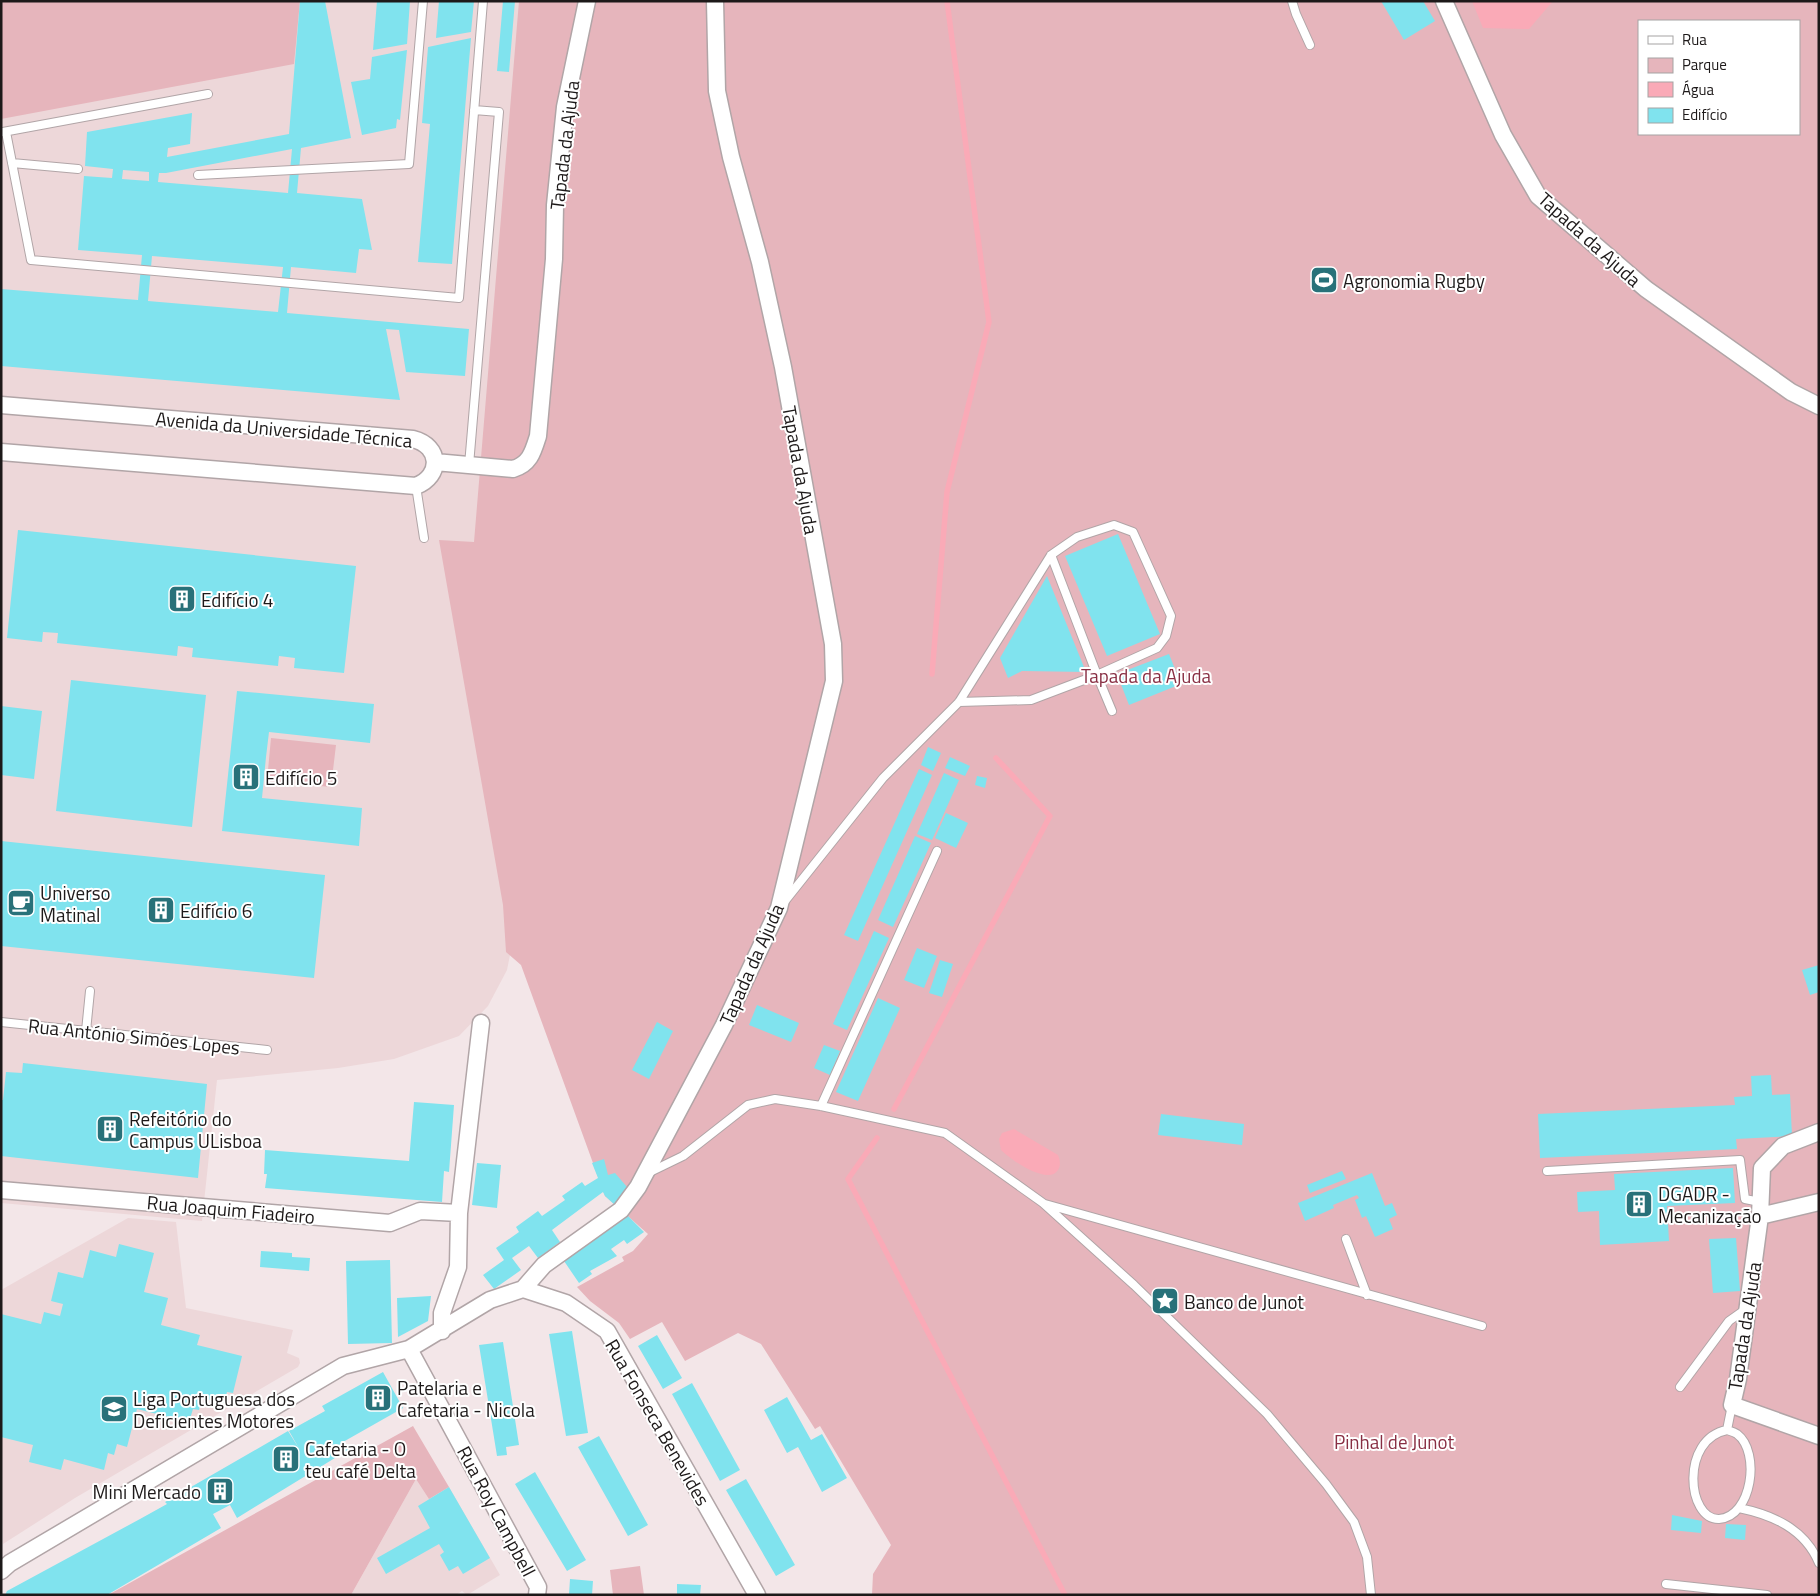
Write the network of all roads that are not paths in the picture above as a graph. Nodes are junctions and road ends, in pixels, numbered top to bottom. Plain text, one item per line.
1 (423, 1) edge
2 (483, 1) edge
3 (587, 1) edge
4 (716, 1) edge
5 (1292, 1) edge
6 (1444, 1) edge
7 (1310, 45) dead end
8 (208, 94) dead end
9 (474, 110) junction
10 (4, 132) edge
11 (12, 163) junction
12 (78, 169) dead end
13 (198, 175) dead end
14 (1, 406) edge
15 (1819, 406) edge
16 (1, 452) edge
17 (435, 462) junction
18 (469, 465) junction
19 (416, 486) junction
20 (424, 538) dead end
21 (1051, 555) junction
22 (1097, 675) junction
23 (959, 702) junction
24 (1112, 711) dead end
25 (937, 851) dead end
26 (779, 908) junction
27 (90, 991) dead end
28 (1, 1022) edge
29 (481, 1022) dead end
30 (86, 1031) junction
31 (267, 1050) dead end
32 (821, 1106) junction
33 (1819, 1132) edge
34 (1546, 1171) dead end
35 (644, 1176) junction
36 (1, 1190) edge
37 (1819, 1202) edge
38 (1043, 1203) junction
39 (1760, 1209) junction
40 (459, 1213) junction
41 (1346, 1239) dead end
42 (523, 1289) junction
43 (1367, 1294) junction
44 (1748, 1308) junction
45 (1482, 1326) dead end
46 (442, 1331) junction
47 (410, 1349) junction
48 (1680, 1387) dead end
49 (1732, 1404) junction
50 (1727, 1430) junction
51 (1819, 1436) edge
52 (1739, 1508) junction
53 (1819, 1563) edge
54 (1, 1570) edge
55 (1666, 1584) dead end
56 (537, 1595) edge
57 (757, 1595) edge
58 (1371, 1595) edge
59 (1767, 1595) edge

1 - 13 lane
2 - 9 lane
3 - 18 street, Tapada da Ajuda
4 - 26 street, Tapada da Ajuda
5 - 7 lane
6 - 15 street, Tapada da Ajuda
8 - 10 lane
9 - 11 lane
9 - 18 lane
10 - 11 lane
11 - 12 lane
14 - 17 street, Avenida da Universidade Técnica
16 - 19 street
17 - 18 street, Tapada da Ajuda
17 - 19 street, Avenida da Universidade Técnica
19 - 20 lane
21 - 22 lane
21 - 22 lane
21 - 23 lane
22 - 23 lane
22 - 24 lane
23 - 26 lane
25 - 32 lane
26 - 35 street, Tapada da Ajuda
27 - 30 lane
28 - 30 lane, Rua António Simões Lopes
29 - 40 street
30 - 31 lane, Rua António Simões Lopes
32 - 35 lane
32 - 38 lane
33 - 39 street, Tapada da Ajuda
34 - 39 lane
35 - 42 street, Tapada da Ajuda
36 - 40 street, Rua Joaquim Fiadeiro
37 - 39 street
38 - 43 lane
38 - 58 lane
39 - 44 street, Tapada da Ajuda
40 - 46 street
41 - 43 lane
42 - 46 street
42 - 57 street, Rua Fonseca Benevides
43 - 45 lane
44 - 48 lane
44 - 49 street, Tapada da Ajuda
46 - 47 street
47 - 54 street
47 - 56 street, Rua Roy Campbell
49 - 50 lane
49 - 51 street, Tapada da Ajuda
50 - 52 lane
50 - 52 lane
52 - 53 lane
55 - 59 lane

